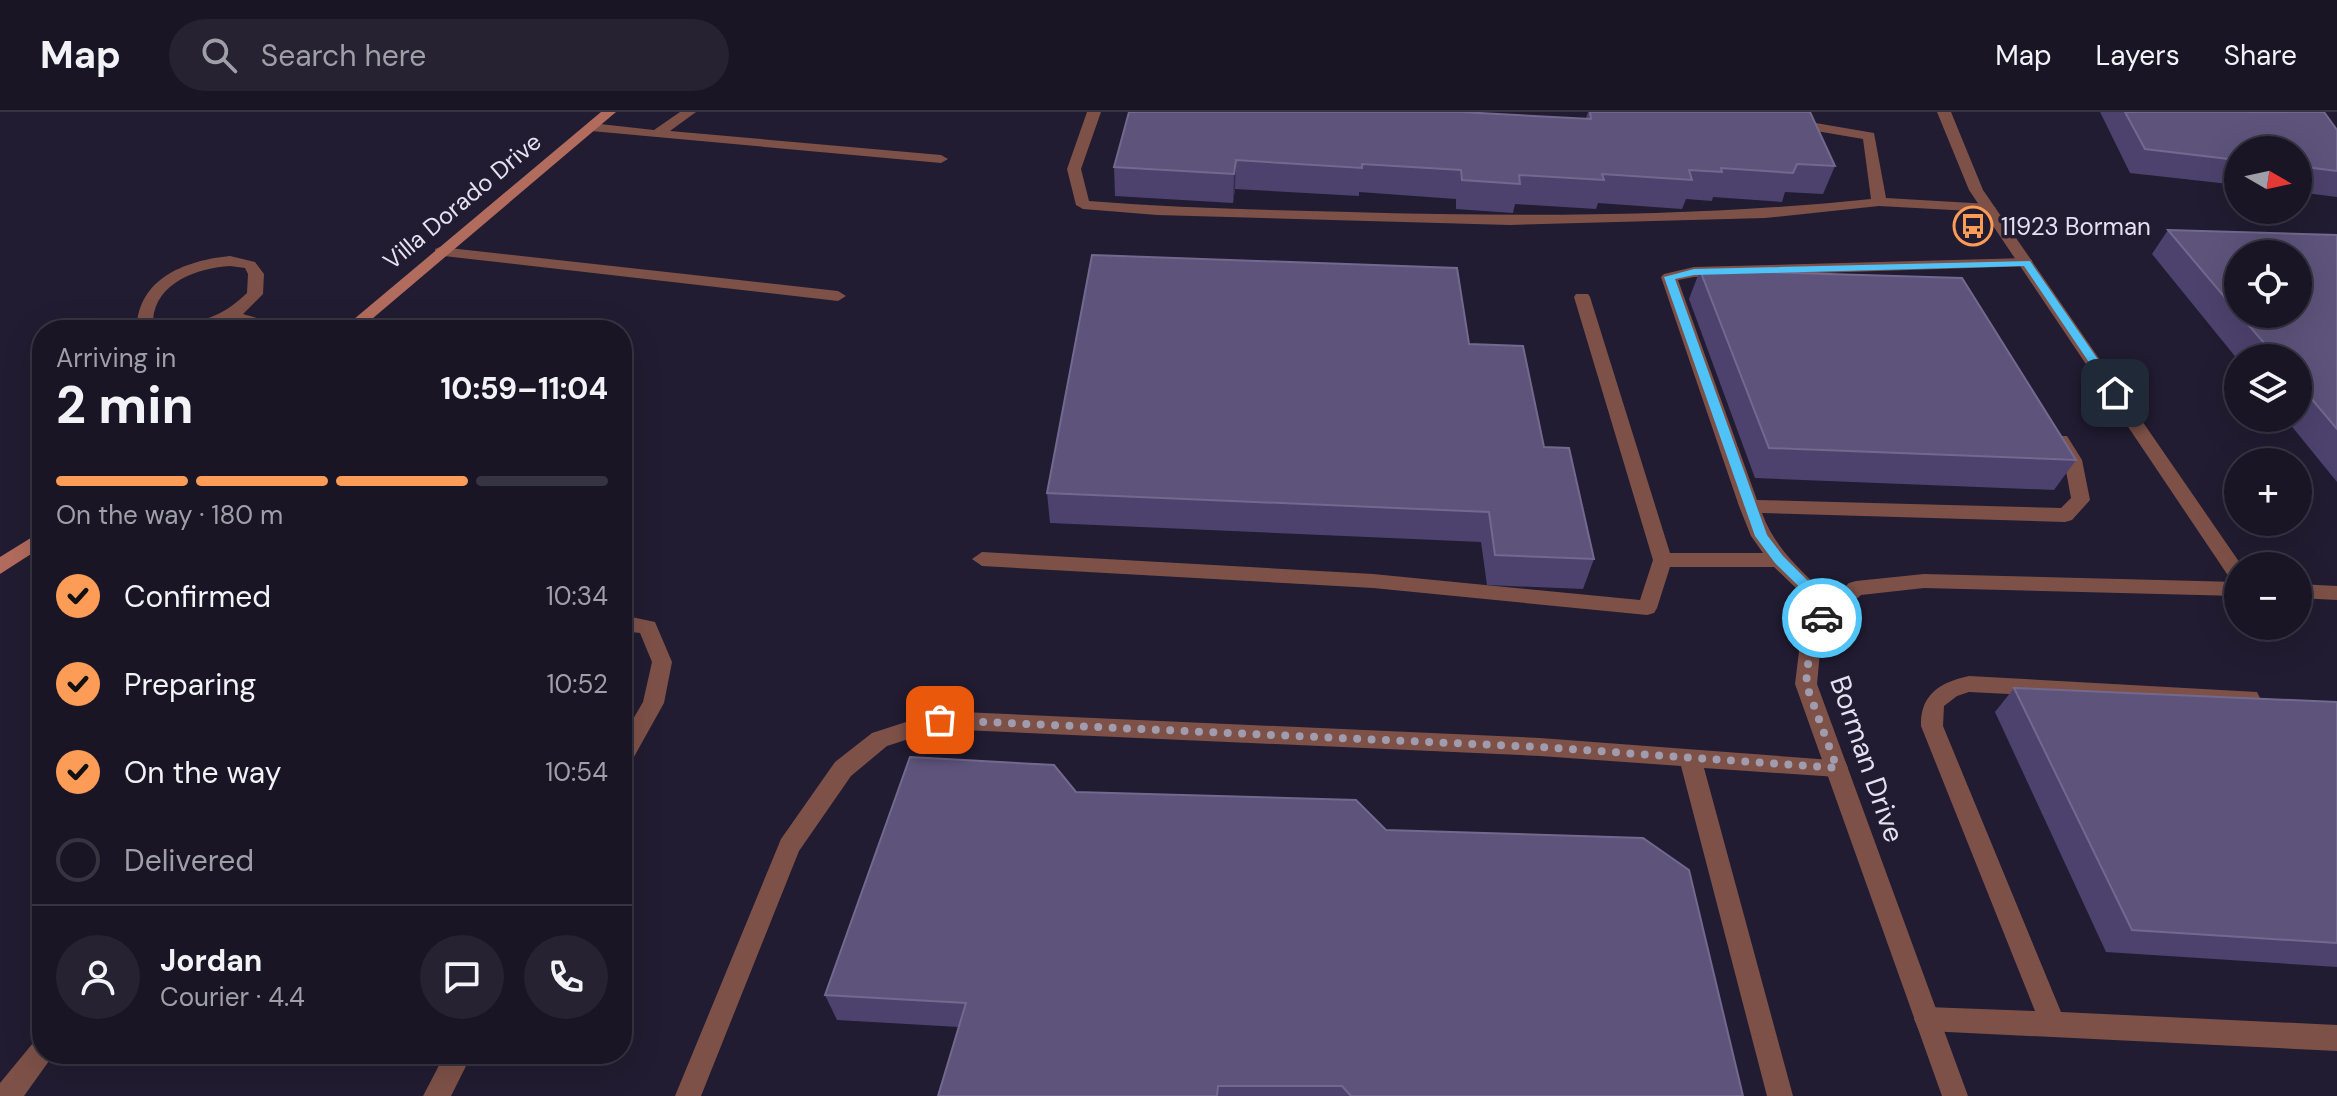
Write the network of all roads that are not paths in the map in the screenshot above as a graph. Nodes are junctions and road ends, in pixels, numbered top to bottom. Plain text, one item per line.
1 (609, 112) edge
2 (689, 112) edge
3 (1094, 112) edge
4 (1944, 112) edge
5 (1776, 120) edge
6 (591, 127) junction
7 (657, 134) junction
8 (941, 159) dead end
9 (1879, 202) junction
10 (1989, 208) junction
11 (440, 252) junction
12 (2027, 263) junction
13 (838, 296) dead end
14 (1582, 297) dead end
15 (234, 316) junction
16 (145, 320) edge
17 (222, 320) edge
18 (248, 320) edge
19 (361, 320) edge
20 (2049, 421) edge
21 (1748, 506) junction
22 (32, 545) edge
23 (2224, 554) edge
24 (982, 559) dead end
25 (1663, 560) junction
26 (1779, 560) junction
27 (0, 567) edge
28 (2224, 589) edge
29 (2312, 592) edge
30 (2337, 593) edge
31 (1831, 610) junction
32 (632, 625) edge
33 (2276, 699) edge
34 (632, 740) edge
35 (1690, 758) junction
36 (1837, 768) junction
37 (1927, 1019) junction
38 (2053, 1024) junction
39 (2337, 1038) edge
40 (32, 1064) edge
41 (454, 1064) edge
42 (7, 1096) edge
43 (436, 1096) edge
44 (688, 1096) edge
45 (1780, 1096) edge
46 (1955, 1096) edge

1 - 6 street, Villa Dorado Drive
2 - 7 street
3 - 9 street
4 - 10 street
5 - 9 street
6 - 7 street
6 - 11 street, Villa Dorado Drive
7 - 8 street
9 - 10 street
10 - 12 street
11 - 13 street
11 - 19 street, Villa Dorado Drive
12 - 21 street
12 - 23 street
14 - 25 street
15 - 16 street
15 - 17 street
15 - 18 street
20 - 21 street
21 - 26 street
22 - 27 street
24 - 25 street
25 - 26 street
26 - 31 street
28 - 31 street, Borman Drive
29 - 30 street
31 - 36 street, Borman Drive
32 - 34 street
33 - 38 street
35 - 36 street
35 - 44 street
35 - 45 street
36 - 37 street, Borman Drive
37 - 38 street
37 - 46 street, Borman Drive
38 - 39 street
40 - 42 street
41 - 43 street

